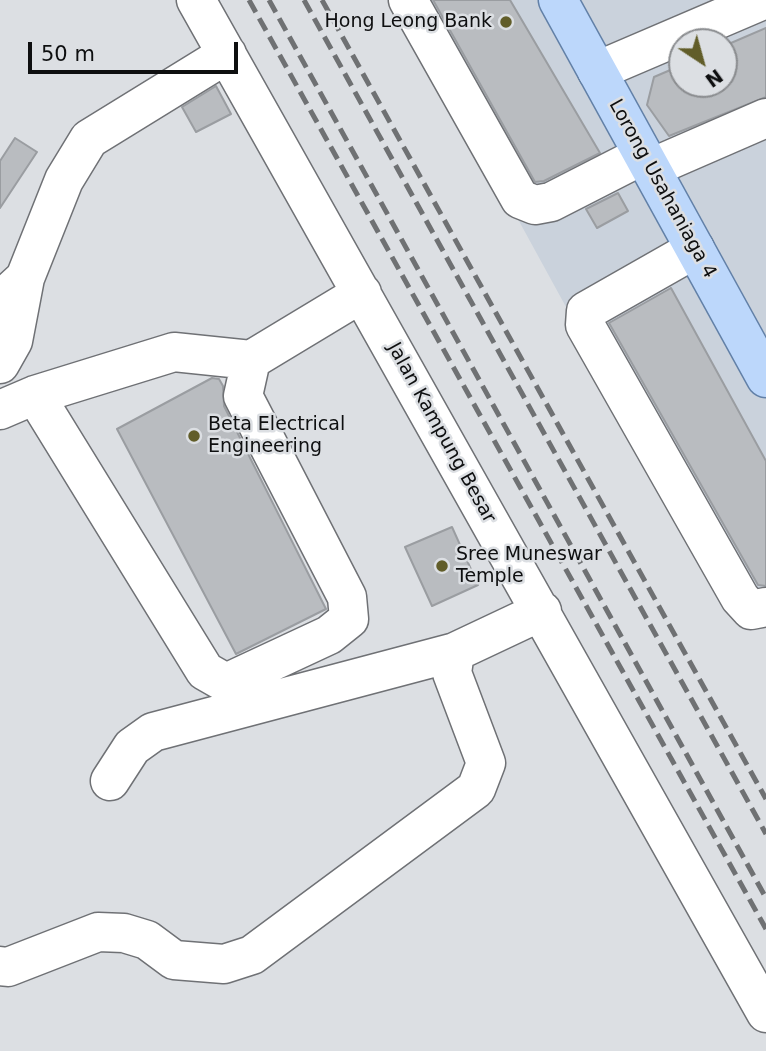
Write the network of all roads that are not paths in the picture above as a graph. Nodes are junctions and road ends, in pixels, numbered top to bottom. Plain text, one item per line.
1 (196, 0) edge
2 (408, 0) edge
3 (558, 0) edge
4 (763, 0) edge
5 (227, 54) junction
6 (597, 71) junction
7 (766, 118) edge
8 (647, 162) junction
9 (695, 249) junction
10 (13, 289) edge
11 (362, 293) junction
12 (251, 360) junction
13 (0, 364) edge
14 (764, 370) edge
15 (35, 395) junction
16 (0, 410) edge
17 (766, 607) edge
18 (542, 611) junction
19 (455, 652) junction
20 (110, 781) dead end
21 (0, 966) edge
22 (766, 1013) edge

1 - 5 street, Jalan Kampung Besar
2 - 8 street
3 - 6 main road, Lorong Usahaniaga 4
4 - 6 street
5 - 10 street
5 - 11 street, Jalan Kampung Besar
6 - 8 main road, Lorong Usahaniaga 4
7 - 8 street
8 - 9 main road, Lorong Usahaniaga 4
9 - 14 main road, Lorong Usahaniaga 4
9 - 17 street
10 - 13 street
11 - 12 street
11 - 18 street, Jalan Kampung Besar
12 - 15 street
12 - 15 street
15 - 16 street
18 - 19 street
18 - 22 street, Jalan Kampung Besar
19 - 20 street
19 - 21 street

